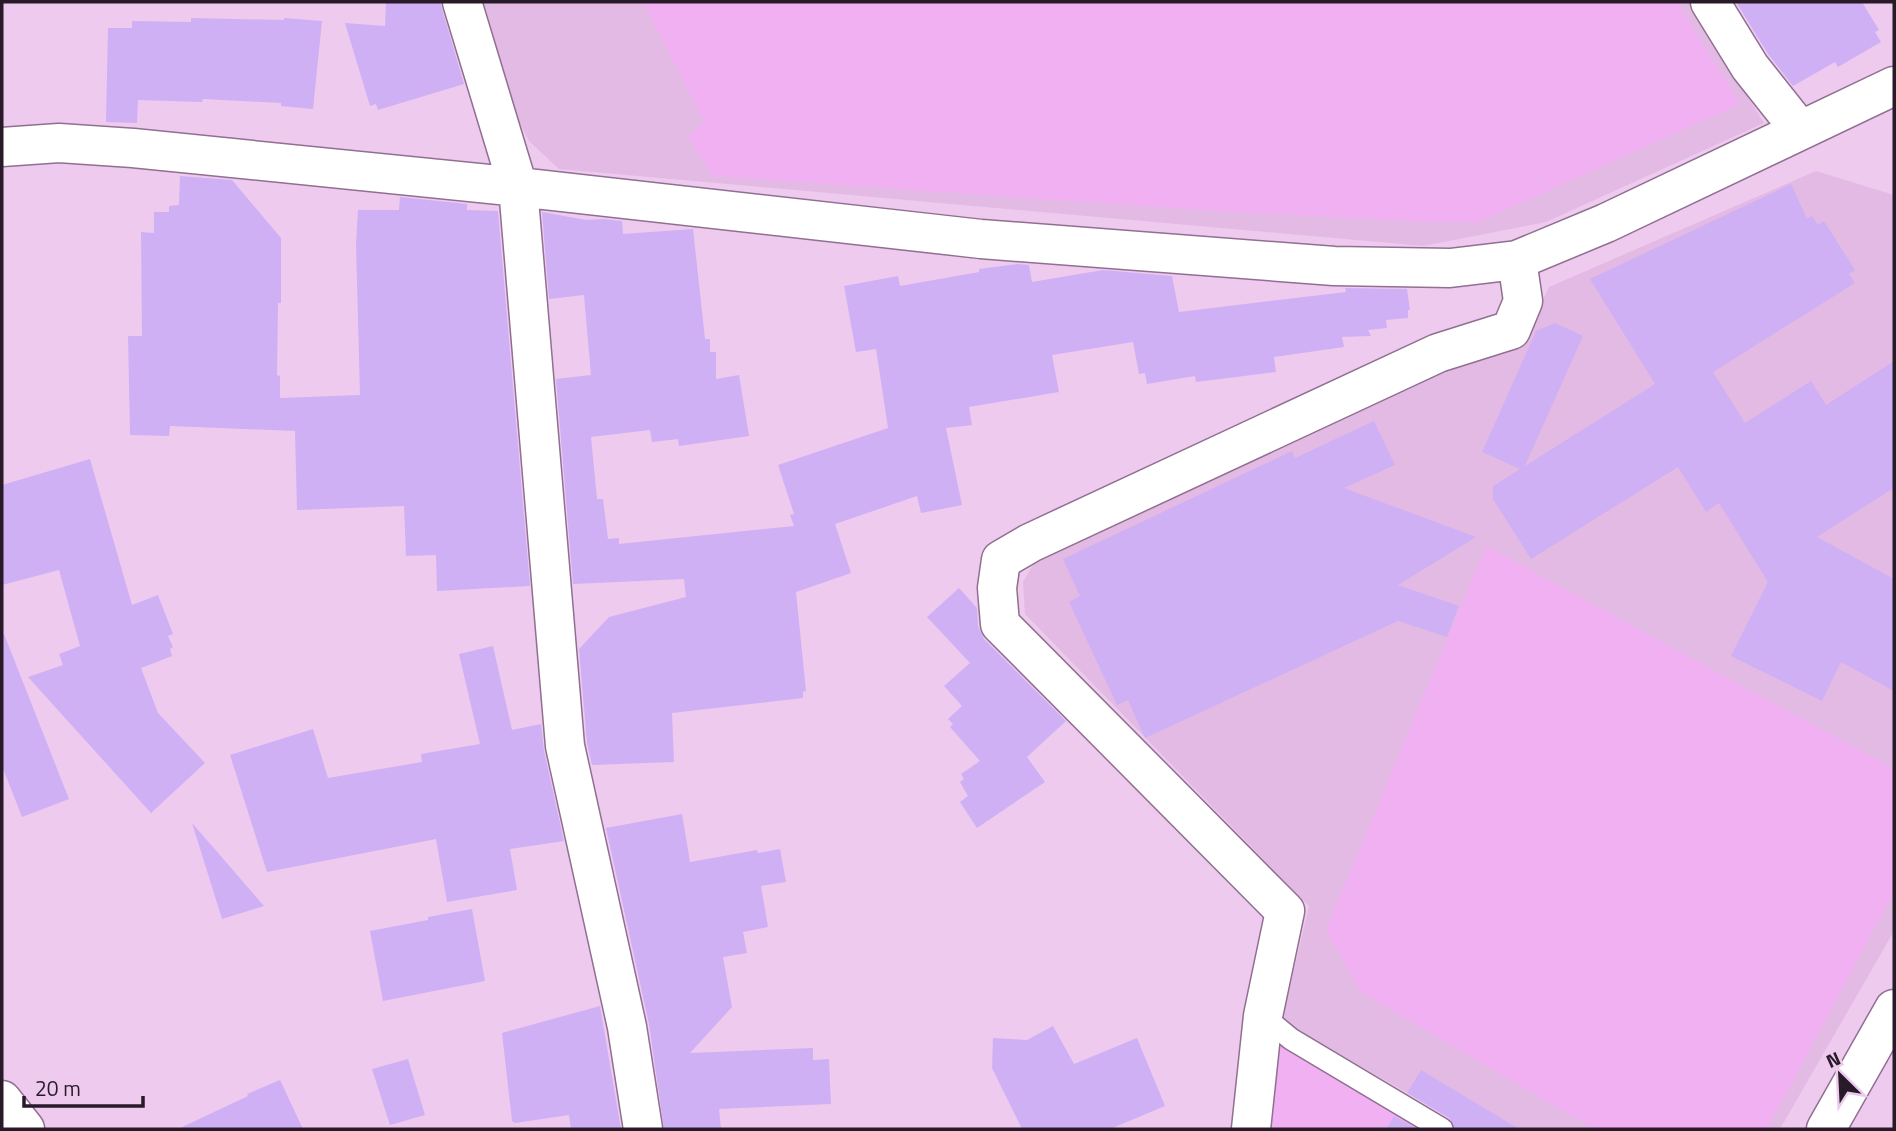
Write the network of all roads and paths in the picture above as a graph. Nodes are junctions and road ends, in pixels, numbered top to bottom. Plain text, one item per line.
1 (462, 2) edge
2 (1710, 2) edge
3 (1894, 86) edge
4 (1800, 130) junction
5 (2, 147) edge
6 (518, 187) junction
7 (1517, 260) junction
8 (1894, 1009) edge
9 (1263, 1016) junction
10 (2, 1100) edge
11 (25, 1129) edge
12 (642, 1129) edge
13 (1251, 1129) edge
14 (1442, 1129) edge
15 (1826, 1129) edge

1 - 6 street
2 - 4 street
3 - 4 street
4 - 7 street
5 - 6 street
6 - 7 street
6 - 12 street
7 - 9 street
8 - 15 street
9 - 13 street
9 - 14 lane
10 - 11 street

